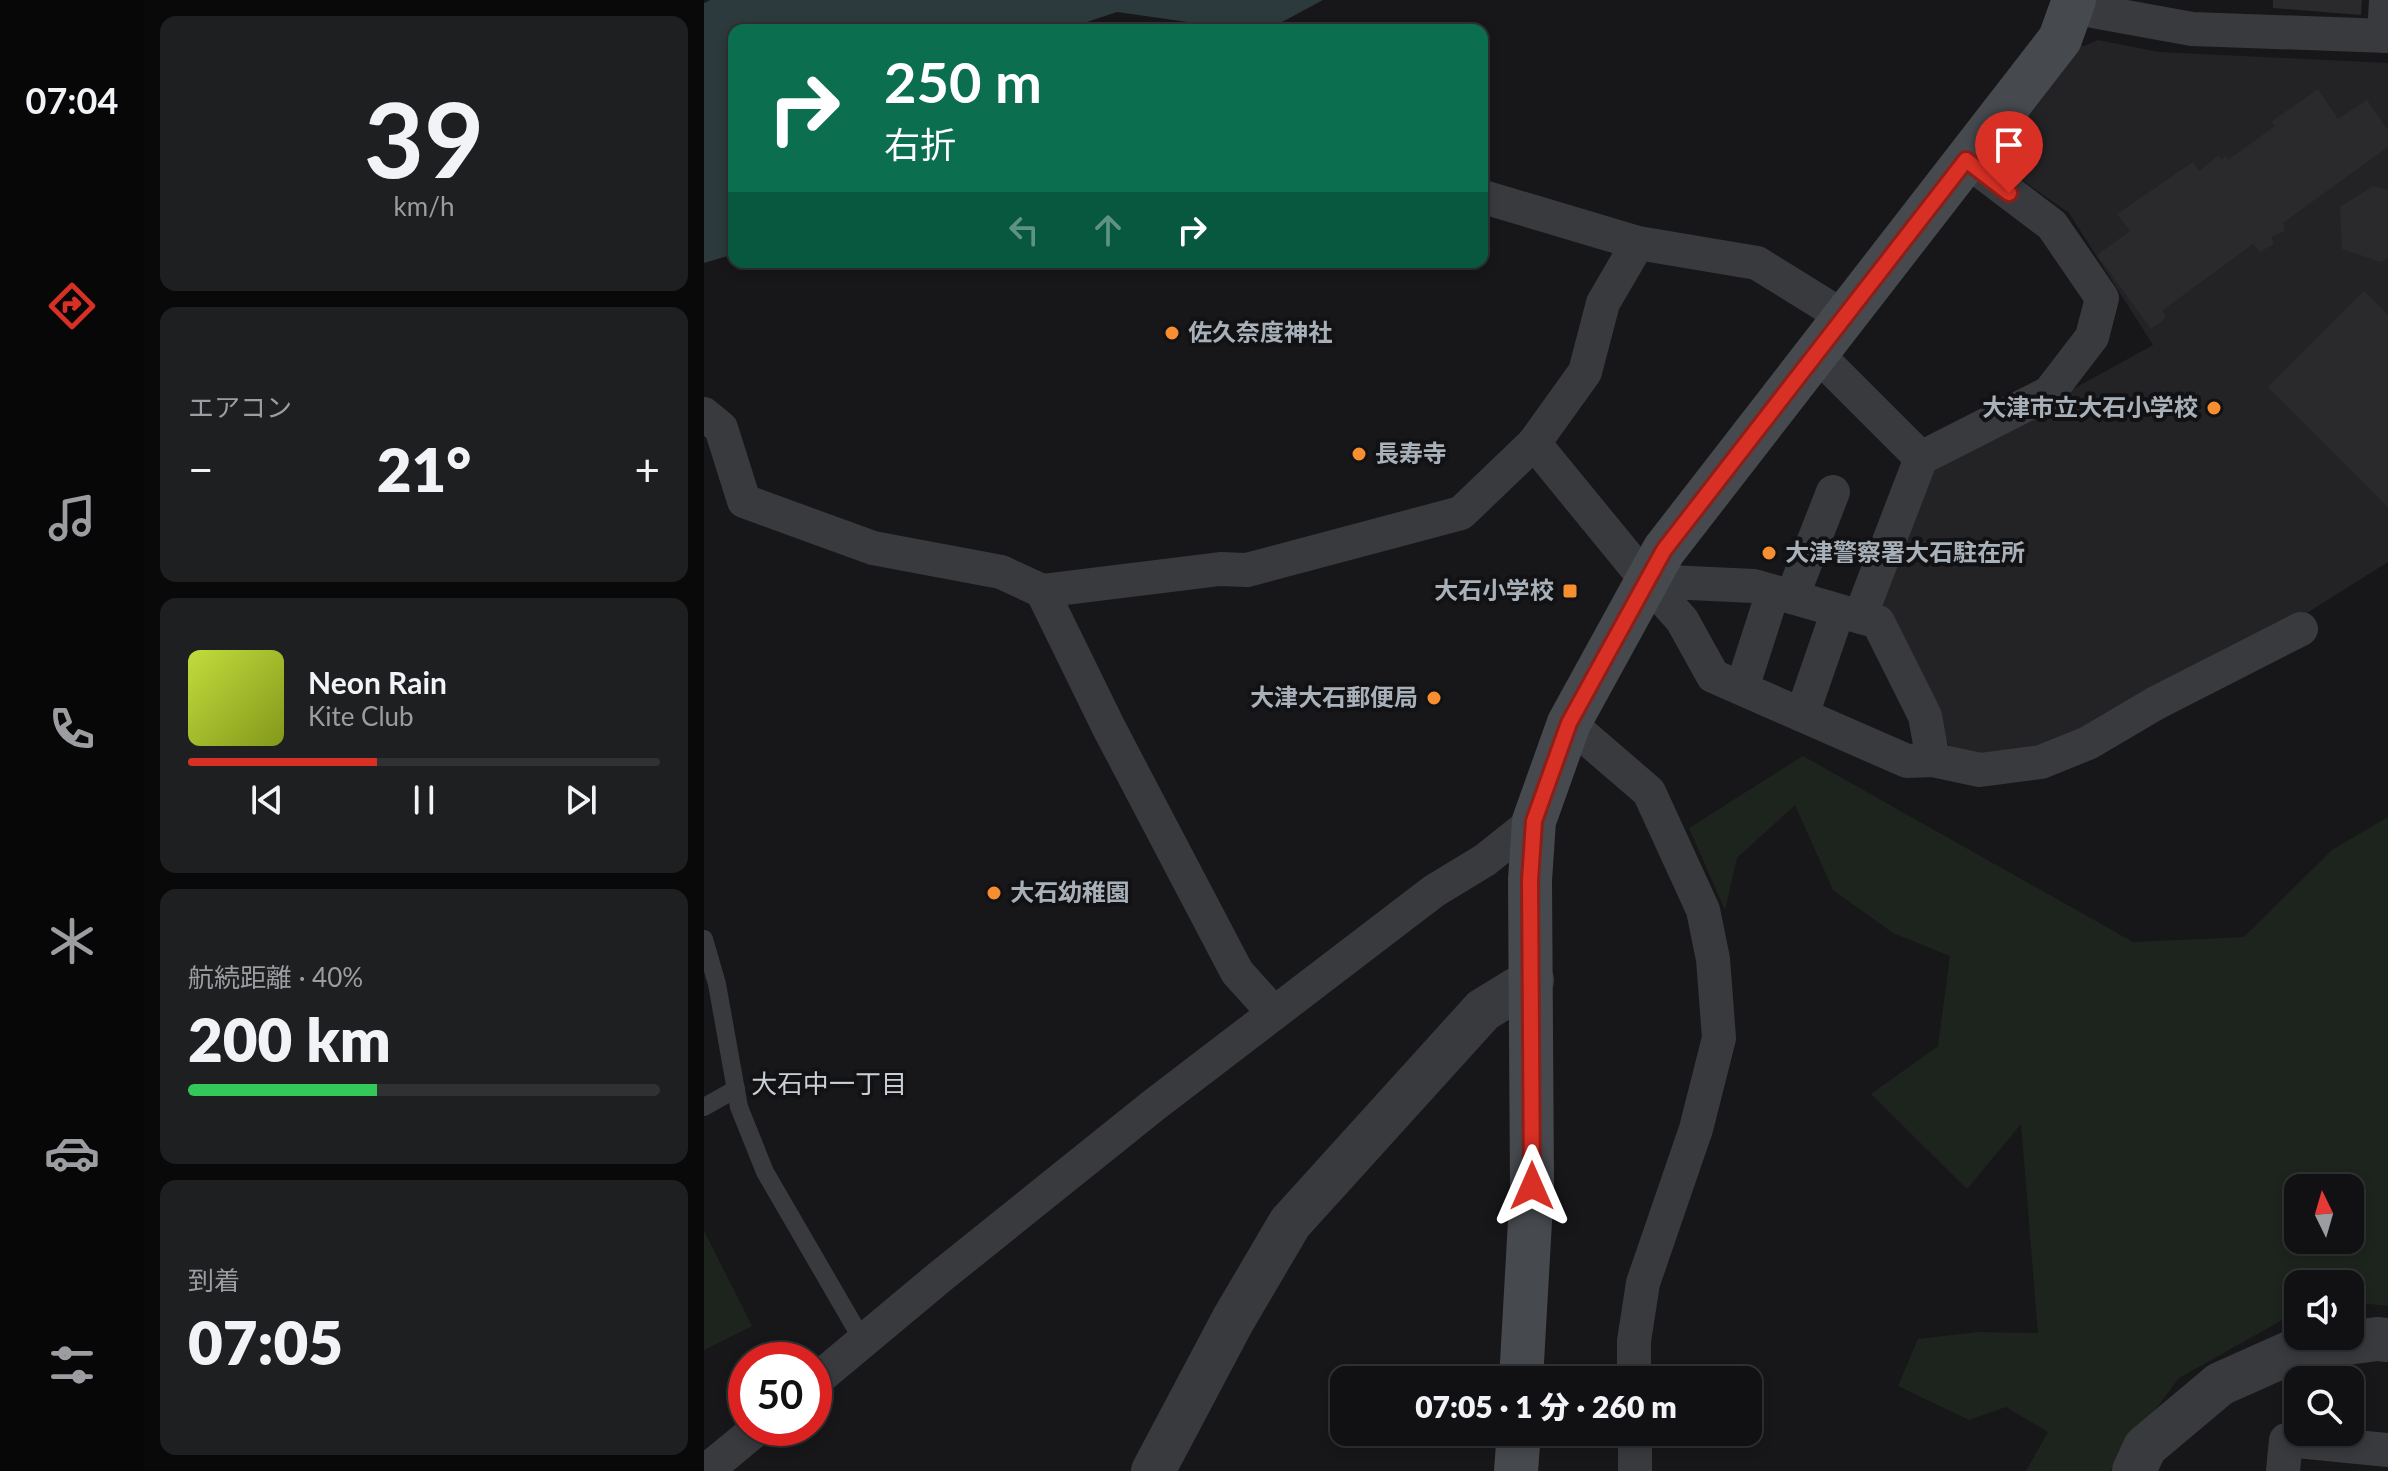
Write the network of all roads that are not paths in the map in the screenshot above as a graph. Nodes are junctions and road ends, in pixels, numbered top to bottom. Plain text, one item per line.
1 (2386, 0) edge
2 (2072, 4) edge
3 (2386, 36) edge
4 (1966, 160) junction
5 (1488, 198) edge
6 (1638, 243) junction
7 (1844, 317) junction
8 (1816, 353) junction
9 (704, 414) edge
10 (1534, 443) junction
11 (1921, 458) junction
12 (1833, 492) dead end
13 (1647, 581) junction
14 (1042, 591) junction
15 (1783, 595) junction
16 (1849, 614) junction
17 (2301, 629) dead end
18 (1742, 688) junction
19 (1802, 715) junction
20 (1569, 723) junction
21 (1933, 760) junction
22 (1534, 821) junction
23 (704, 939) edge
24 (1532, 980) junction
25 (1274, 1013) junction
26 (736, 1089) junction
27 (704, 1107) edge
28 (2388, 1340) edge
29 (863, 1341) junction
30 (1522, 1366) edge
31 (1634, 1366) edge
32 (832, 1367) edge
33 (736, 1446) edge
34 (1518, 1446) edge
35 (1635, 1446) edge
36 (2388, 1450) edge
37 (706, 1471) edge
38 (1153, 1471) edge
39 (1516, 1471) edge
40 (1635, 1471) edge
41 (2134, 1471) edge
42 (2283, 1471) edge

1 - 3 street
2 - 3 street
2 - 4 main road
4 - 7 main road
4 - 11 street
5 - 6 street
6 - 7 street
6 - 10 street
7 - 8 main road
8 - 11 street
8 - 13 main road
9 - 14 street
10 - 13 street
10 - 14 street
11 - 16 street
12 - 15 street
13 - 15 street
13 - 18 street
13 - 20 main road
14 - 25 street
15 - 16 street
15 - 18 street
16 - 19 street
16 - 21 street
17 - 21 street
18 - 19 street
19 - 21 street
20 - 22 main road
20 - 31 street
22 - 24 main road
22 - 25 street
23 - 26 lane
24 - 30 main road
24 - 38 street
25 - 29 street
26 - 27 lane
26 - 29 lane
28 - 41 street
29 - 32 street
33 - 37 street
34 - 39 main road
35 - 40 street
36 - 42 street

